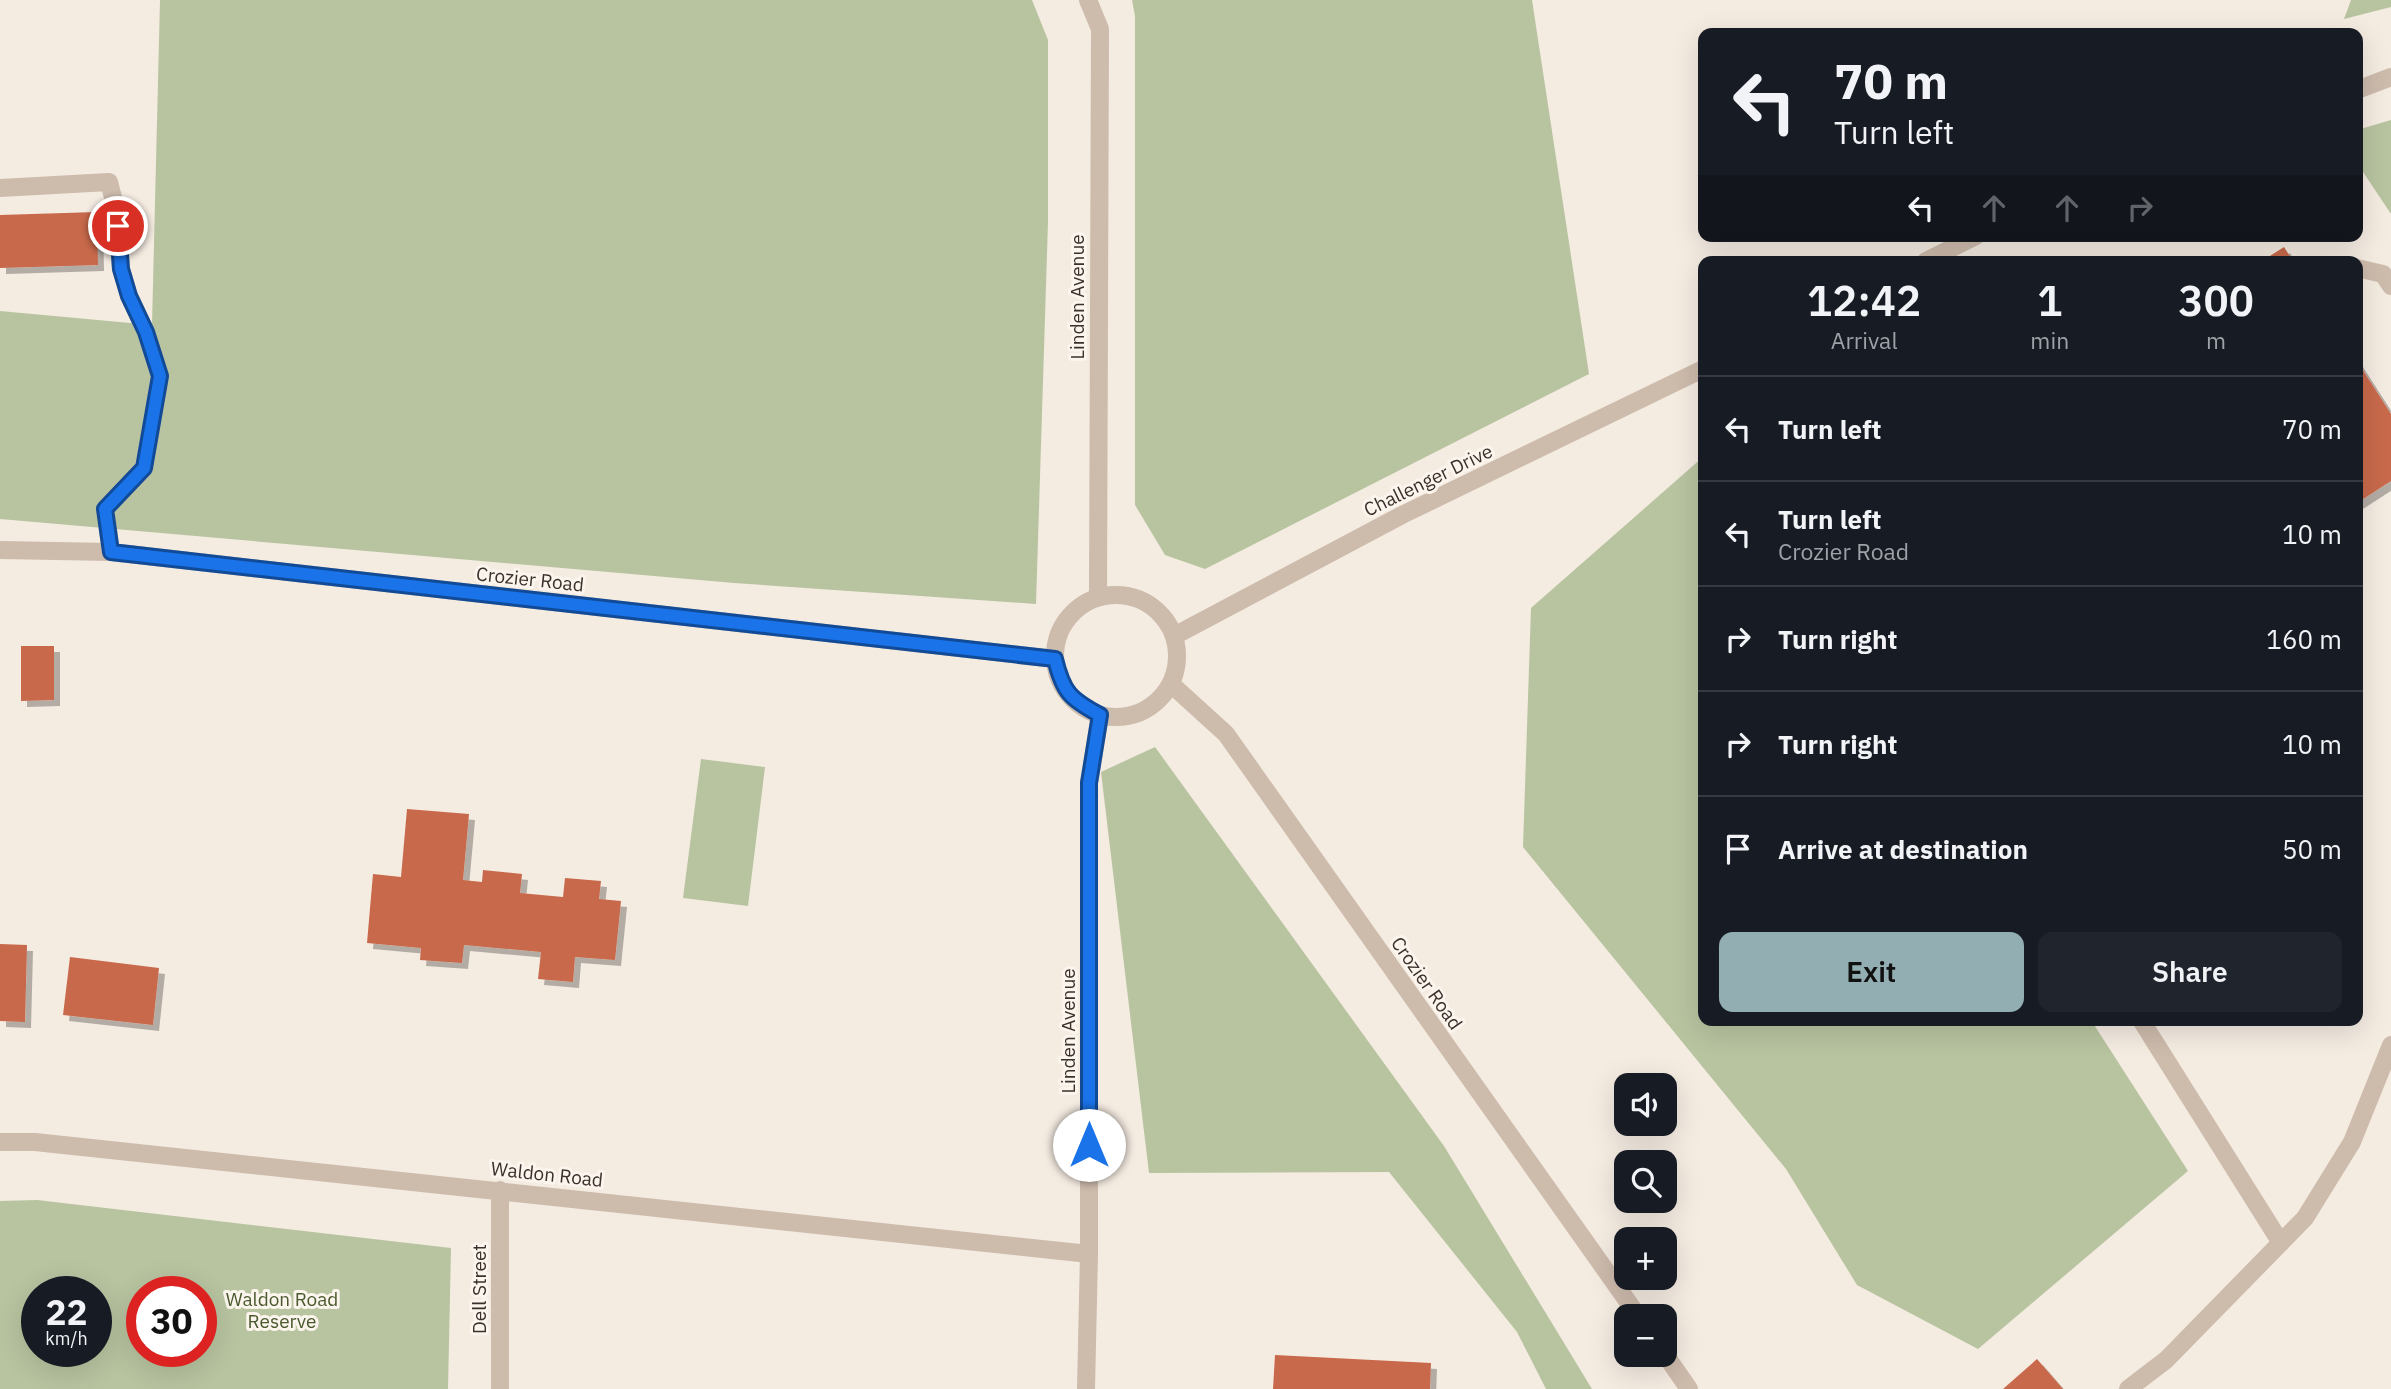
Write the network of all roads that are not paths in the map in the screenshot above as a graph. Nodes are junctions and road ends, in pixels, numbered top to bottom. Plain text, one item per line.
1 (1088, 0) edge
2 (2391, 77) edge
3 (2363, 87) edge
4 (0, 188) edge
5 (1964, 242) edge
6 (1936, 256) edge
7 (2363, 269) edge
8 (2391, 286) edge
9 (1698, 371) edge
10 (0, 550) edge
11 (111, 552) junction
12 (1098, 597) junction
13 (1174, 636) junction
14 (1055, 659) junction
15 (1171, 684) junction
16 (1100, 715) junction
17 (2145, 1026) edge
18 (2391, 1045) edge
19 (0, 1142) edge
20 (500, 1190) junction
21 (2281, 1243) junction
22 (1089, 1254) junction
23 (1630, 1304) edge
24 (1674, 1367) edge
25 (500, 1389) edge
26 (1086, 1389) edge
27 (1689, 1389) edge
28 (2128, 1389) edge

1 - 12 street, Linden Avenue
2 - 3 street
4 - 11 street
5 - 6 street
7 - 8 street
9 - 13 street, Challenger Drive
10 - 11 street, Crozier Road
11 - 14 street, Crozier Road
12 - 13 street
12 - 14 street
13 - 15 street
14 - 16 street
15 - 16 street
15 - 23 street, Crozier Road
16 - 22 street, Linden Avenue
17 - 21 street
18 - 21 street
19 - 20 street, Waldon Road
20 - 22 street, Waldon Road
20 - 25 street, Dell Street
21 - 28 street
22 - 26 street, Linden Avenue
24 - 27 street

